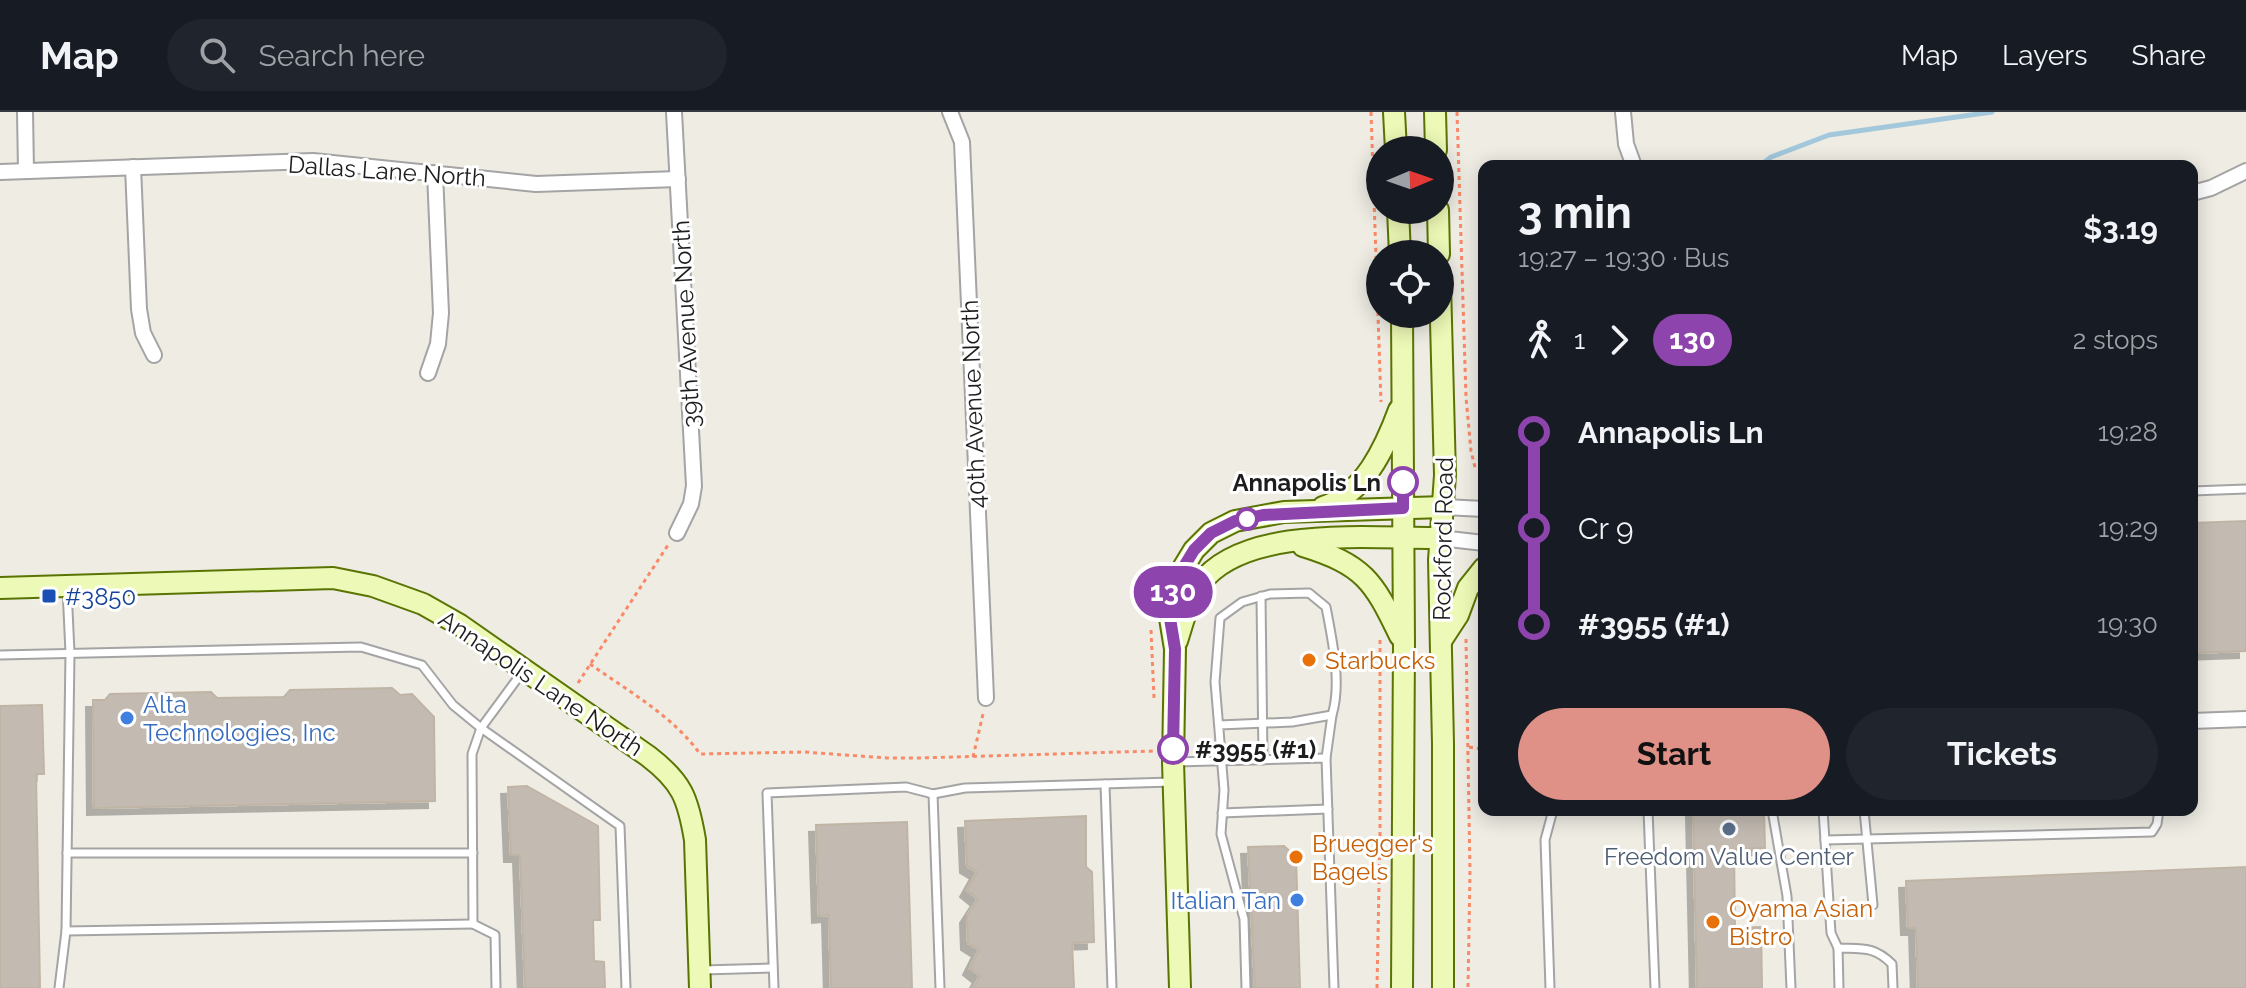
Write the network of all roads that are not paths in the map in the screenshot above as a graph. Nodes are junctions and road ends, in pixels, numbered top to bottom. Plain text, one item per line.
1 (25, 112) edge
2 (674, 112) edge
3 (950, 112) edge
4 (1394, 112) edge
5 (1435, 112) edge
6 (1623, 112) edge
7 (1395, 136) edge
8 (1436, 136) edge
9 (1632, 160) edge
10 (133, 167) junction
11 (26, 171) junction
12 (2246, 171) edge
13 (0, 172) edge
14 (435, 173) junction
15 (678, 179) junction
16 (2198, 191) edge
17 (1402, 328) edge
18 (1441, 328) edge
19 (154, 355) dead end
20 (428, 373) dead end
21 (1403, 397) junction
22 (2246, 489) edge
23 (2198, 491) edge
24 (1444, 507) junction
25 (1403, 508) junction
26 (1478, 509) edge
27 (1304, 513) junction
28 (677, 533) road end
29 (1440, 538) junction
30 (1403, 539) junction
31 (1290, 542) junction
32 (1478, 542) edge
33 (1478, 576) edge
34 (67, 586) junction
35 (0, 588) edge
36 (1261, 596) junction
37 (1441, 641) junction
38 (1404, 643) junction
39 (1175, 649) junction
40 (70, 653) junction
41 (0, 655) edge
42 (524, 669) junction
43 (986, 698) road end
44 (1332, 715) junction
45 (2246, 719) edge
46 (2198, 721) edge
47 (1262, 723) junction
48 (1219, 725) junction
49 (481, 728) junction
50 (1326, 758) junction
51 (1263, 760) junction
52 (1222, 761) junction
53 (1168, 765) junction
54 (1105, 784) junction
55 (933, 794) junction
56 (1328, 809) junction
57 (1222, 813) junction
58 (1551, 816) edge
59 (1648, 816) edge
60 (1773, 816) edge
61 (1823, 816) edge
62 (1865, 816) edge
63 (2158, 816) edge
64 (1825, 840) junction
65 (1868, 840) junction
66 (67, 853) junction
67 (473, 853) junction
68 (1873, 905) dead end
69 (473, 924) junction
70 (66, 931) junction
71 (1838, 948) junction
72 (773, 968) junction
73 (700, 979) edge
74 (59, 988) edge
75 (496, 988) edge
76 (626, 988) edge
77 (774, 988) edge
78 (940, 988) edge
79 (1112, 988) edge
80 (1180, 988) edge
81 (1246, 988) edge
82 (1334, 988) edge
83 (1402, 988) edge
84 (1443, 988) edge
85 (1550, 988) edge
86 (1655, 988) edge
87 (1791, 988) edge
88 (1839, 988) edge
89 (1893, 988) edge

1 - 11 street
2 - 15 street, 39th Avenue North
3 - 43 street, 40th Avenue North
4 - 7 main road
5 - 8 main road
6 - 9 street
10 - 11 street, Dallas Lane North
10 - 14 street, Dallas Lane North
10 - 19 street
11 - 13 street, Dallas Lane North
12 - 16 street
14 - 15 street, Dallas Lane North
14 - 20 street
15 - 28 street, 39th Avenue North
17 - 21 main road, Rockford Road
18 - 24 main road, Rockford Road
21 - 25 main road, Rockford Road
21 - 27 main road
22 - 23 lane
24 - 25 main road
24 - 26 street
24 - 29 main road, Rockford Road
25 - 27 main road
25 - 30 main road, Rockford Road
27 - 39 main road
29 - 30 main road
29 - 32 street
29 - 37 main road, Rockford Road
30 - 31 main road
30 - 38 main road, Rockford Road
31 - 38 main road
31 - 39 main road
33 - 37 main road
34 - 35 main road, Annapolis Lane North
34 - 40 lane
34 - 42 main road, Annapolis Lane North
36 - 44 lane
36 - 47 lane
36 - 48 lane
37 - 84 main road, Rockford Road
38 - 83 main road, Rockford Road
39 - 53 main road
40 - 41 lane
40 - 49 lane
40 - 66 lane
42 - 49 lane
42 - 73 main road, Annapolis Lane North
44 - 47 lane
44 - 50 lane
45 - 46 street
47 - 48 lane
47 - 51 lane
48 - 52 lane
49 - 67 lane
49 - 76 lane
50 - 51 lane
50 - 56 lane
51 - 52 lane
52 - 53 lane
52 - 57 lane
53 - 54 lane
53 - 80 main road
54 - 55 lane
54 - 79 lane
55 - 72 lane
55 - 78 lane
56 - 57 lane
56 - 82 lane
57 - 81 lane
58 - 85 lane
59 - 86 lane
60 - 87 lane
61 - 64 lane
62 - 65 lane
63 - 65 lane
64 - 65 lane
64 - 71 lane
65 - 68 lane
66 - 67 lane
66 - 70 lane
67 - 69 lane
69 - 70 lane
69 - 75 lane
70 - 74 lane
71 - 88 lane
71 - 89 lane
72 - 73 lane
72 - 77 lane

